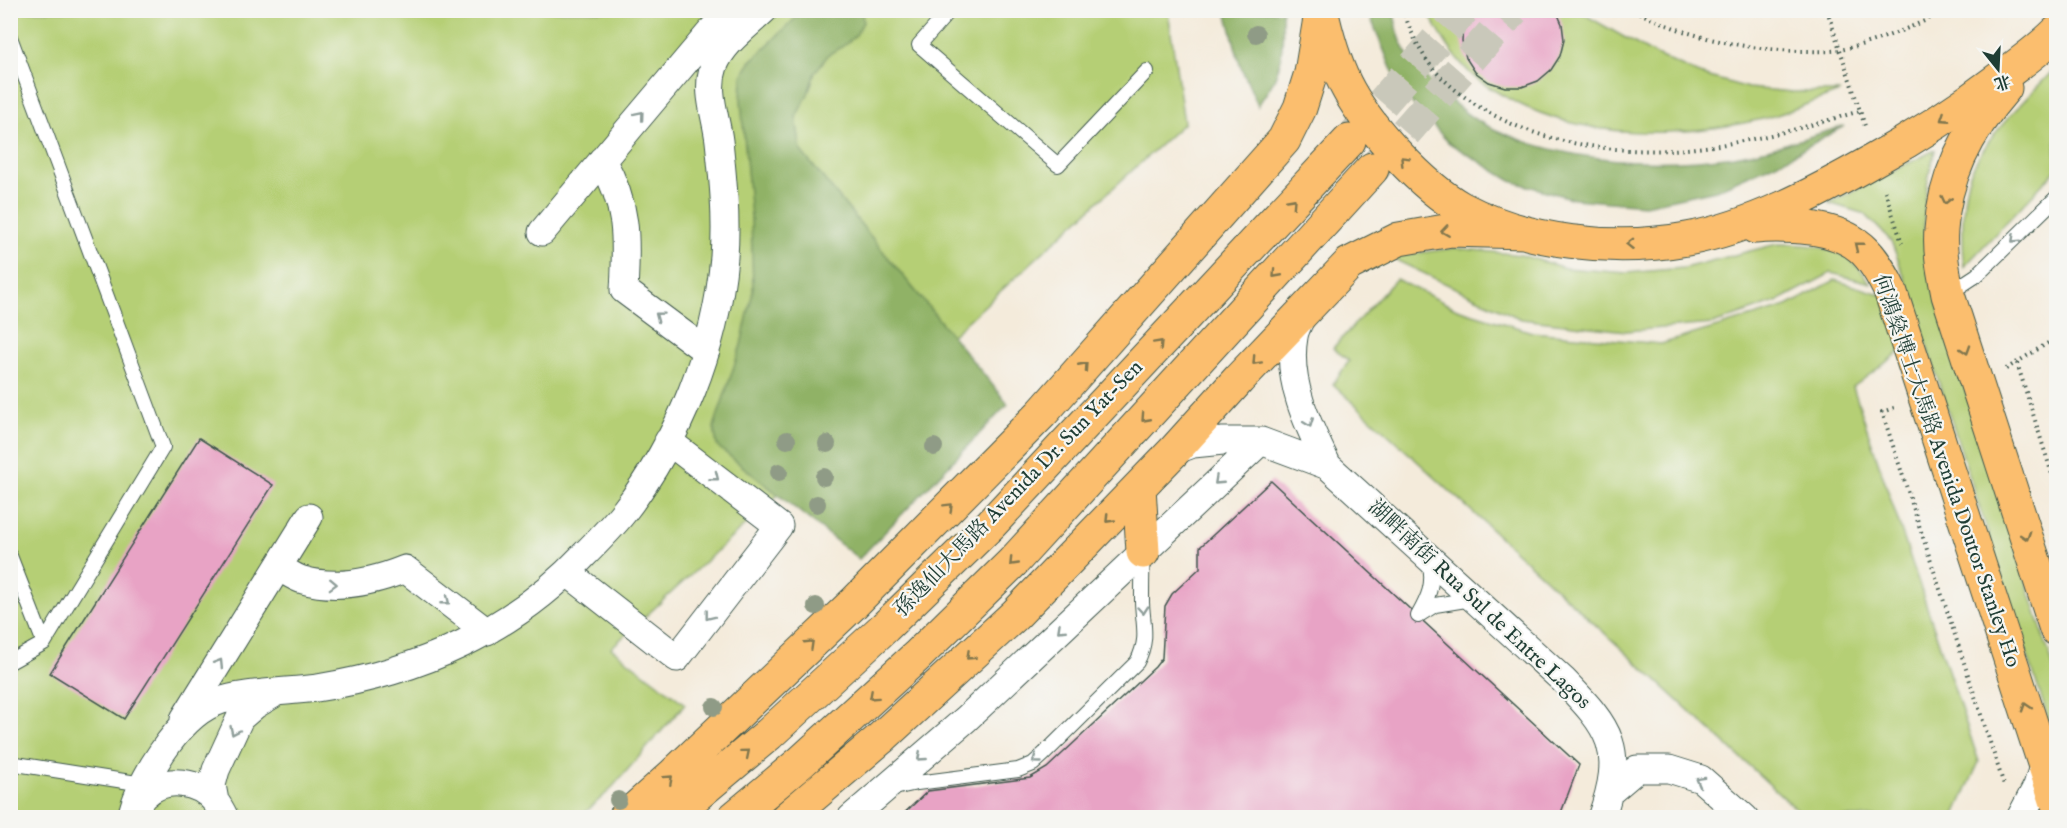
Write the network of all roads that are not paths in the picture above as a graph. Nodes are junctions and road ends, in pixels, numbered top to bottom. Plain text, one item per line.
1 (729, 10) edge
2 (764, 10) edge
3 (950, 10) edge
4 (1321, 11) edge
5 (10, 37) edge
6 (2049, 40) edge
7 (1147, 71) dead end
8 (1349, 141) tunnel mouth
9 (602, 160) junction
10 (1372, 169) tunnel mouth
11 (2056, 198) edge
12 (542, 232) dead end
13 (1524, 232) junction
14 (1688, 239) junction
15 (1948, 295) junction
16 (1306, 307) junction
17 (706, 351) junction
18 (668, 441) junction
19 (1260, 441) junction
20 (1174, 451) junction
21 (1328, 466) junction
22 (1139, 487) junction
23 (309, 517) dead end
24 (1143, 552) junction
25 (10, 556) edge
26 (1428, 557) junction
27 (278, 567) junction
28 (568, 573) junction
29 (1474, 599) junction
30 (2056, 629) edge
31 (488, 632) junction
32 (44, 643) junction
33 (10, 662) edge
34 (276, 693) junction
35 (170, 741) junction
36 (10, 763) edge
37 (2044, 763) junction
38 (143, 784) junction
39 (1611, 791) junction
40 (874, 797) junction
41 (2056, 800) edge
42 (2014, 806) edge
43 (220, 809) edge
44 (131, 818) edge
45 (625, 818) edge
46 (669, 818) edge
47 (734, 818) edge
48 (787, 818) edge
49 (851, 818) edge
50 (1601, 818) edge
51 (1745, 818) edge

9 -> 1 street
2 - 17 street
3 - 7 lane
13 -> 4 main road
45 -> 4 main road
5 - 32 lane
6 -> 14 main road
6 -> 15 main road
46 -> 8 main road, 孫逸仙大馬路 Avenida Dr. Sun Yat-Sen
9 - 12 street
17 -> 9 street
10 -> 47 main road, 孫逸仙大馬路 Avenida Dr. Sun Yat-Sen
11 -> 15 lane
14 -> 13 main road
13 -> 16 main road
37 -> 14 main road, 何鴻燊博士大馬路 Avenida Doutor Stanley Ho
15 -> 30 main road
16 -> 20 main road
16 -> 21 street, 湖畔南街 Rua Sul de Entre Lagos
17 - 18 street
18 - 28 street
18 -> 28 street
19 - 20 street, 湖畔南街 Rua Sul de Entre Lagos
19 - 21 street, 湖畔南街 Rua Sul de Entre Lagos
19 -> 24 street
20 - 22 main road
21 - 26 street, 湖畔南街 Rua Sul de Entre Lagos
22 - 24 main road
22 -> 48 main road
23 - 27 street
24 -> 40 street
24 -> 40 lane
25 - 32 lane
26 - 29 street, 湖畔南街 Rua Sul de Entre Lagos
26 - 29 lane
27 -> 31 street
35 -> 27 street
28 - 31 street
29 - 39 street, 湖畔南街 Rua Sul de Entre Lagos
31 - 34 street
32 - 33 lane
34 - 35 street
34 -> 43 street
35 - 38 street
36 - 38 lane
37 - 41 main road, 何鴻燊博士大馬路 Avenida Doutor Stanley Ho
37 - 42 street
38 - 44 street
39 - 50 street, 湖畔南街 Rua Sul de Entre Lagos
51 -> 39 street, 湖畔南街 Rua Sul de Entre Lagos
40 - 49 street
43 - 44 street

